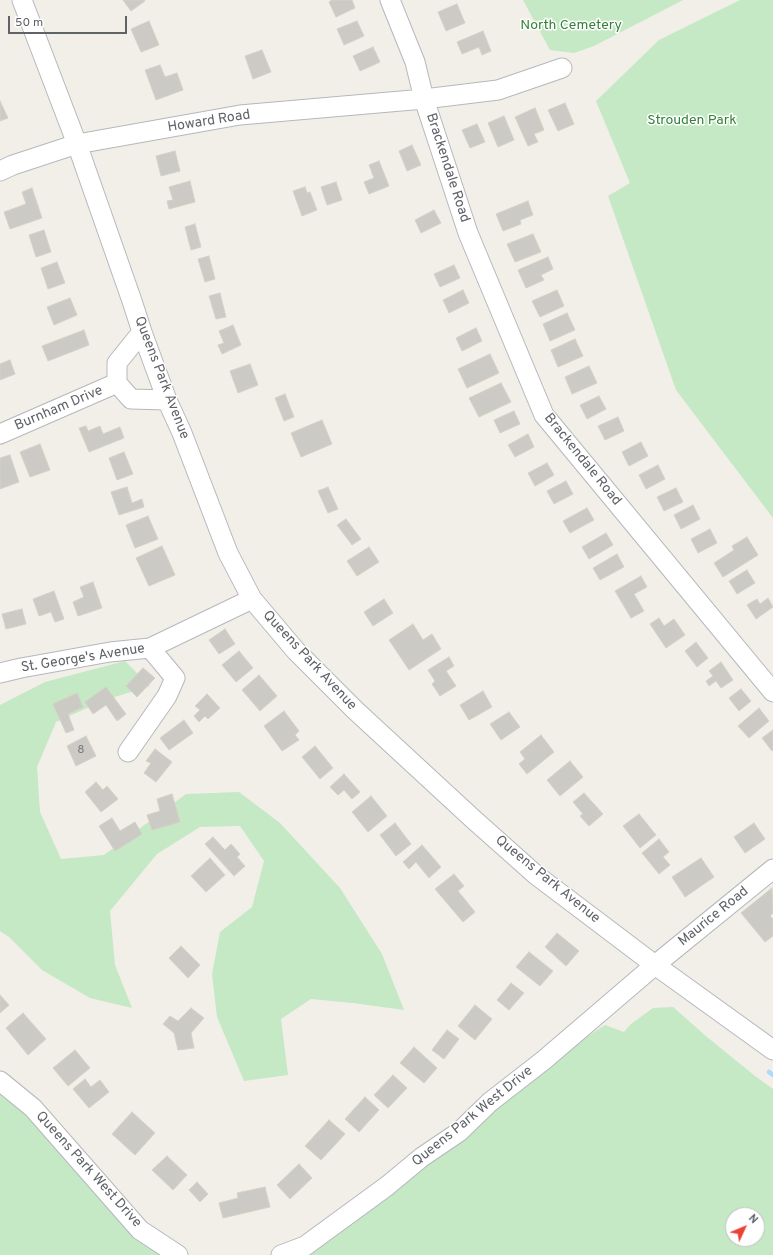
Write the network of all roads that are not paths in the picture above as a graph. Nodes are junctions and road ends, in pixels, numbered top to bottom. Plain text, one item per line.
1 (22, 0) edge
2 (390, 0) edge
3 (562, 68) dead end
4 (424, 99) junction
5 (77, 144) junction
6 (0, 171) edge
7 (142, 332) junction
8 (117, 384) junction
9 (167, 400) junction
10 (0, 434) edge
11 (252, 599) junction
12 (150, 648) junction
13 (0, 674) edge
14 (773, 692) edge
15 (128, 752) dead end
16 (773, 869) edge
17 (655, 965) junction
18 (773, 1050) edge
19 (0, 1082) edge
20 (178, 1255) edge
21 (281, 1255) edge

1 - 5 street, Queens Park Avenue
2 - 4 street, Brackendale Road
3 - 4 street
4 - 5 street, Howard Road
4 - 14 street, Brackendale Road
5 - 6 street, Howard Road
5 - 7 street, Queens Park Avenue
7 - 8 street, Burnham Drive
7 - 9 street, Queens Park Avenue
8 - 9 street, Burnham Drive
8 - 10 street, Burnham Drive
9 - 11 street, Queens Park Avenue
11 - 12 street, St. George's Avenue
11 - 17 street, Queens Park Avenue
12 - 13 street, St. George's Avenue
12 - 15 street
16 - 17 street, Maurice Road
17 - 18 street, Queens Park Avenue
17 - 21 street, Queens Park West Drive
19 - 20 street, Queens Park West Drive

